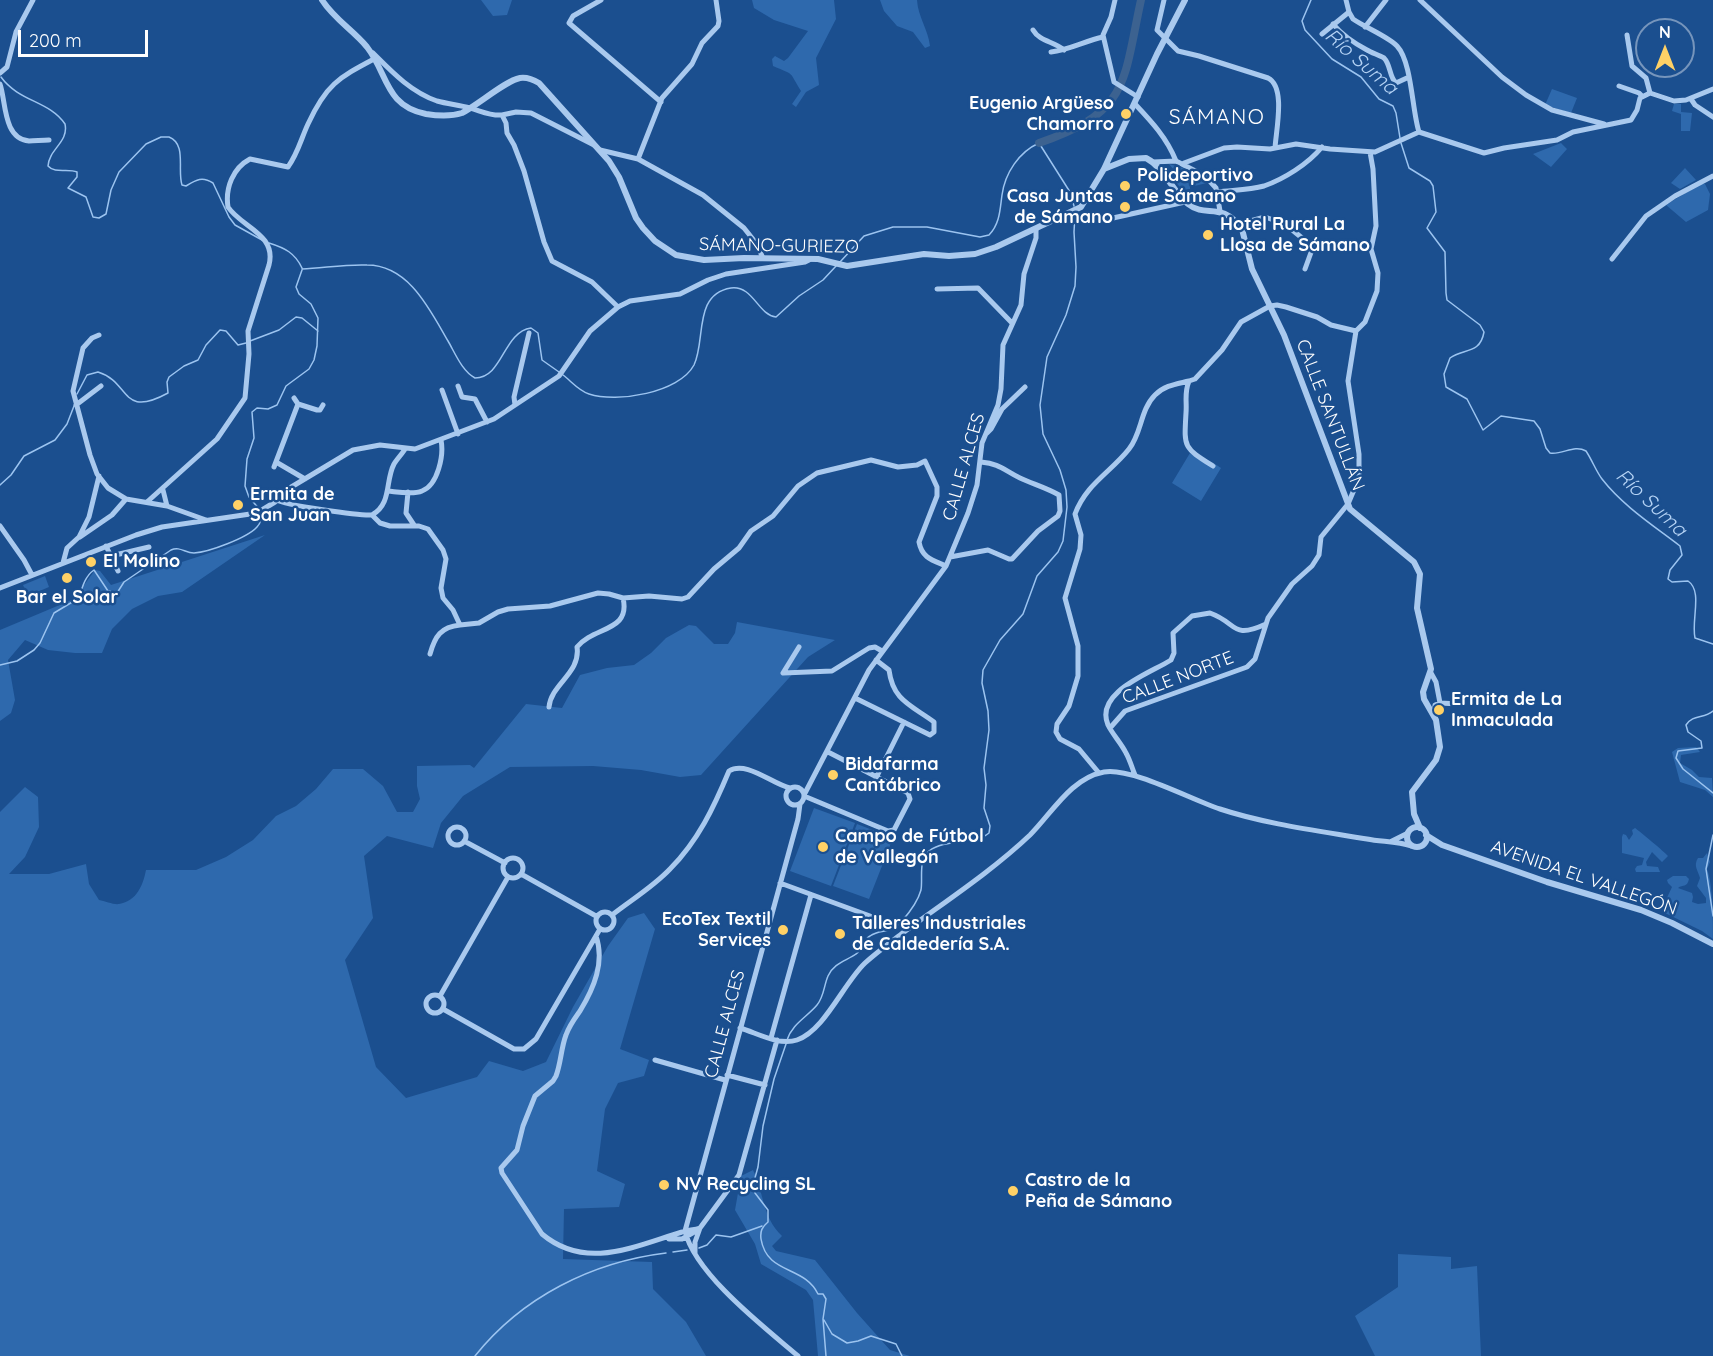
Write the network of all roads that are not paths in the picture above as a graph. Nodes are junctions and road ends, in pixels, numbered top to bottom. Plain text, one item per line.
1 (33, 0) edge
2 (322, 0) edge
3 (601, 0) edge
4 (716, 0) edge
5 (1115, 0) edge
6 (1164, 0) edge
7 (1185, 0) edge
8 (1386, 0) edge
9 (1420, 0) edge
10 (1348, 1) edge
11 (1349, 12) junction
12 (1333, 24) junction
13 (1365, 27) junction
14 (1033, 30) dead end
15 (1322, 34) dead end
16 (1627, 35) dead end
17 (1103, 37) junction
18 (1164, 39) junction
19 (369, 50) junction
20 (1064, 50) junction
21 (1051, 52) dead end
22 (374, 59) junction
23 (0, 73) edge
24 (1409, 77) junction
25 (0, 84) edge
26 (1618, 86) dead end
27 (1713, 89) edge
28 (1650, 93) junction
29 (1642, 96) junction
30 (1691, 99) junction
31 (1136, 100) junction
32 (661, 102) junction
33 (471, 108) junction
34 (502, 115) junction
35 (1713, 117) edge
36 (1606, 125) junction
37 (1419, 132) junction
38 (49, 140) dead end
39 (1322, 147) junction
40 (598, 148) junction
41 (1275, 148) junction
42 (1370, 152) junction
43 (638, 159) junction
44 (1176, 161) junction
45 (1153, 162) junction
46 (1184, 164) junction
47 (1104, 170) junction
48 (1713, 176) edge
49 (1217, 192) junction
50 (1185, 202) junction
51 (1220, 211) junction
52 (1113, 218) dead end
53 (1239, 224) junction
54 (1036, 229) junction
55 (763, 258) junction
56 (811, 259) junction
57 (1612, 259) dead end
58 (1305, 269) dead end
59 (937, 289) dead end
60 (1270, 306) junction
61 (618, 307) junction
62 (1012, 323) junction
63 (1356, 331) junction
64 (529, 333) dead end
65 (99, 335) dead end
66 (1189, 381) junction
67 (101, 386) dead end
68 (458, 386) dead end
69 (1025, 387) dead end
70 (442, 390) dead end
71 (294, 398) dead end
72 (298, 404) junction
73 (76, 405) junction
74 (323, 405) dead end
75 (515, 405) junction
76 (487, 422) junction
77 (458, 434) junction
78 (986, 434) junction
79 (441, 440) junction
80 (405, 449) junction
81 (981, 462) junction
82 (1213, 465) dead end
83 (99, 476) junction
84 (305, 479) junction
85 (163, 490) junction
86 (388, 492) junction
87 (408, 492) junction
88 (126, 499) junction
89 (277, 500) junction
90 (147, 502) junction
91 (1348, 504) junction
92 (167, 506) junction
93 (1062, 511) junction
94 (1073, 513) junction
95 (372, 515) junction
96 (209, 520) junction
97 (414, 525) junction
98 (0, 526) edge
99 (79, 537) junction
100 (106, 546) junction
101 (149, 547) dead end
102 (111, 556) junction
103 (950, 557) junction
104 (63, 563) junction
105 (946, 566) junction
106 (118, 571) dead end
107 (32, 575) junction
108 (0, 588) edge
109 (623, 598) junction
110 (1266, 624) junction
111 (460, 625) junction
112 (799, 647) dead end
113 (882, 651) junction
114 (429, 654) dead end
115 (876, 660) junction
116 (1431, 674) junction
117 (855, 698) junction
118 (1440, 703) junction
119 (1459, 704) dead end
120 (549, 707) dead end
121 (1434, 716) junction
122 (904, 722) junction
123 (1110, 728) junction
124 (828, 752) junction
125 (1099, 773) junction
126 (1135, 775) junction
127 (876, 778) junction
128 (778, 785) junction
129 (811, 785) junction
130 (790, 788) junction
131 (801, 789) junction
132 (786, 794) junction
133 (803, 799) junction
134 (793, 805) junction
135 (1414, 814) junction
136 (798, 819) junction
137 (1420, 828) junction
138 (1410, 831) junction
139 (1426, 835) junction
140 (464, 841) dead end
141 (1387, 842) junction
142 (1442, 845) junction
143 (1411, 846) junction
144 (1421, 847) junction
145 (505, 863) junction
146 (521, 874) junction
147 (508, 877) junction
148 (780, 883) junction
149 (811, 895) junction
150 (612, 915) junction
151 (596, 916) junction
152 (870, 916) dead end
153 (600, 928) junction
154 (596, 936) junction
155 (1713, 944) edge
156 (440, 996) junction
157 (443, 1009) junction
158 (740, 1028) junction
159 (777, 1040) junction
160 (655, 1060) dead end
161 (726, 1077) junction
162 (765, 1085) junction
163 (700, 1228) junction
164 (686, 1234) junction
165 (674, 1239) junction
166 (663, 1240) junction
167 (691, 1248) junction
168 (695, 1257) junction
169 (798, 1356) edge

1 - 23 street
2 - 19 street, SÁMANO-GURIEZO
3 - 32 street
4 - 32 street
5 - 17 street
6 - 18 street
7 - 18 street, SÁMANO-GURIEZO
8 - 13 street
9 - 36 street
10 - 11 street
11 - 12 street
11 - 13 street
12 - 15 street
12 - 24 street
13 - 24 street
14 - 20 street
16 - 28 street
17 - 20 street
17 - 31 street
18 - 31 street, SÁMANO-GURIEZO
18 - 41 street
19 - 22 street, SÁMANO-GURIEZO
19 - 33 street
20 - 21 street
22 - 33 street, SÁMANO-GURIEZO
22 - 85 street
24 - 37 street
25 - 38 street
26 - 29 street
27 - 30 street
28 - 29 street
28 - 30 street
29 - 36 street
30 - 35 street
31 - 44 street
31 - 47 street, SÁMANO-GURIEZO
32 - 43 street
33 - 34 street
33 - 40 street, SÁMANO-GURIEZO
34 - 40 street
34 - 61 street
36 - 37 street
37 - 42 street
39 - 41 street
39 - 42 street
39 - 49 street
40 - 43 street
40 - 55 street, SÁMANO-GURIEZO
41 - 46 street
42 - 63 street
43 - 55 street
44 - 45 street
44 - 46 street
45 - 47 street
45 - 50 street
46 - 49 street
47 - 54 street, SÁMANO-GURIEZO
48 - 57 street
49 - 51 street
50 - 51 street
50 - 52 street
51 - 53 street
53 - 58 street
53 - 60 street, CALLE SANTULLÁN
54 - 56 street, SÁMANO-GURIEZO
54 - 62 street, CALLE ALCES
55 - 56 street, SÁMANO-GURIEZO
56 - 61 street
59 - 62 street
60 - 63 street
60 - 66 street
60 - 91 street, CALLE SANTULLÁN
61 - 75 street
62 - 78 street, CALLE ALCES
63 - 91 street, CALLE NORTE
64 - 75 street
65 - 73 street
66 - 82 street
66 - 94 street
67 - 73 street
68 - 76 street
69 - 78 street
70 - 77 street
71 - 72 street
72 - 74 street
72 - 84 street
73 - 83 street
75 - 76 street
76 - 77 street
77 - 79 street
78 - 81 street, CALLE ALCES
79 - 80 street
79 - 87 street
80 - 84 street
80 - 86 street
81 - 93 street
81 - 103 street, CALLE ALCES
83 - 88 street
83 - 99 street
84 - 89 street
85 - 90 street
85 - 92 street
86 - 87 street
86 - 95 street
87 - 97 street
88 - 90 street
88 - 99 street
89 - 95 street
89 - 96 street
90 - 92 street
91 - 110 street, CALLE NORTE
91 - 116 street, CALLE SANTULLÁN
92 - 96 street
93 - 94 street
93 - 103 street
94 - 125 street
95 - 97 street
96 - 100 street
97 - 111 street
98 - 107 street
99 - 104 street
100 - 102 street
100 - 104 street
101 - 102 street
102 - 106 street
103 - 105 street, CALLE ALCES
104 - 107 street
105 - 109 street
105 - 113 street, CALLE ALCES
107 - 108 street
109 - 111 street
109 - 120 street
110 - 123 street, CALLE NORTE
110 - 123 street
111 - 114 street
112 - 113 street
113 - 115 street, CALLE ALCES
115 - 117 street, CALLE ALCES
115 - 122 street
116 - 118 street
116 - 121 street, CALLE SANTULLÁN
117 - 122 street
117 - 124 street, CALLE ALCES
118 - 119 street
118 - 121 street
121 - 135 street, CALLE SANTULLÁN
122 - 127 street
123 - 126 street
124 - 127 street
124 - 129 street, CALLE ALCES
125 - 126 street
125 - 159 street
126 - 141 street
127 - 133 street
128 - 130 street
128 - 132 street
128 - 150 street
129 - 131 street
129 - 133 street, CALLE ALCES
130 - 131 street
130 - 132 street
131 - 133 street
132 - 134 street
133 - 134 street
133 - 136 street, CALLE ALCES
134 - 136 street
135 - 137 street
135 - 138 street, CALLE SANTULLÁN
136 - 148 street, CALLE ALCES
137 - 138 street
137 - 139 street
138 - 141 street
138 - 143 street
139 - 142 street
139 - 144 street
140 - 145 street
141 - 143 street
142 - 144 street
142 - 155 street, AVENIDA EL VALLEGÓN
143 - 144 street
145 - 146 street
145 - 147 street
146 - 147 street
146 - 151 street
147 - 156 street
148 - 149 street
148 - 158 street, CALLE ALCES
149 - 152 street
149 - 159 street
150 - 151 street
150 - 153 street
151 - 153 street
153 - 154 street
154 - 157 street
154 - 166 street
156 - 157 street
156 - 157 street
158 - 159 street
158 - 161 street, CALLE ALCES
159 - 162 street
160 - 161 street
161 - 162 street
161 - 164 street, CALLE ALCES
162 - 163 street
163 - 164 street
163 - 168 street
164 - 165 street
164 - 166 street
164 - 167 street
165 - 166 street
165 - 167 street
167 - 168 street
168 - 169 street

